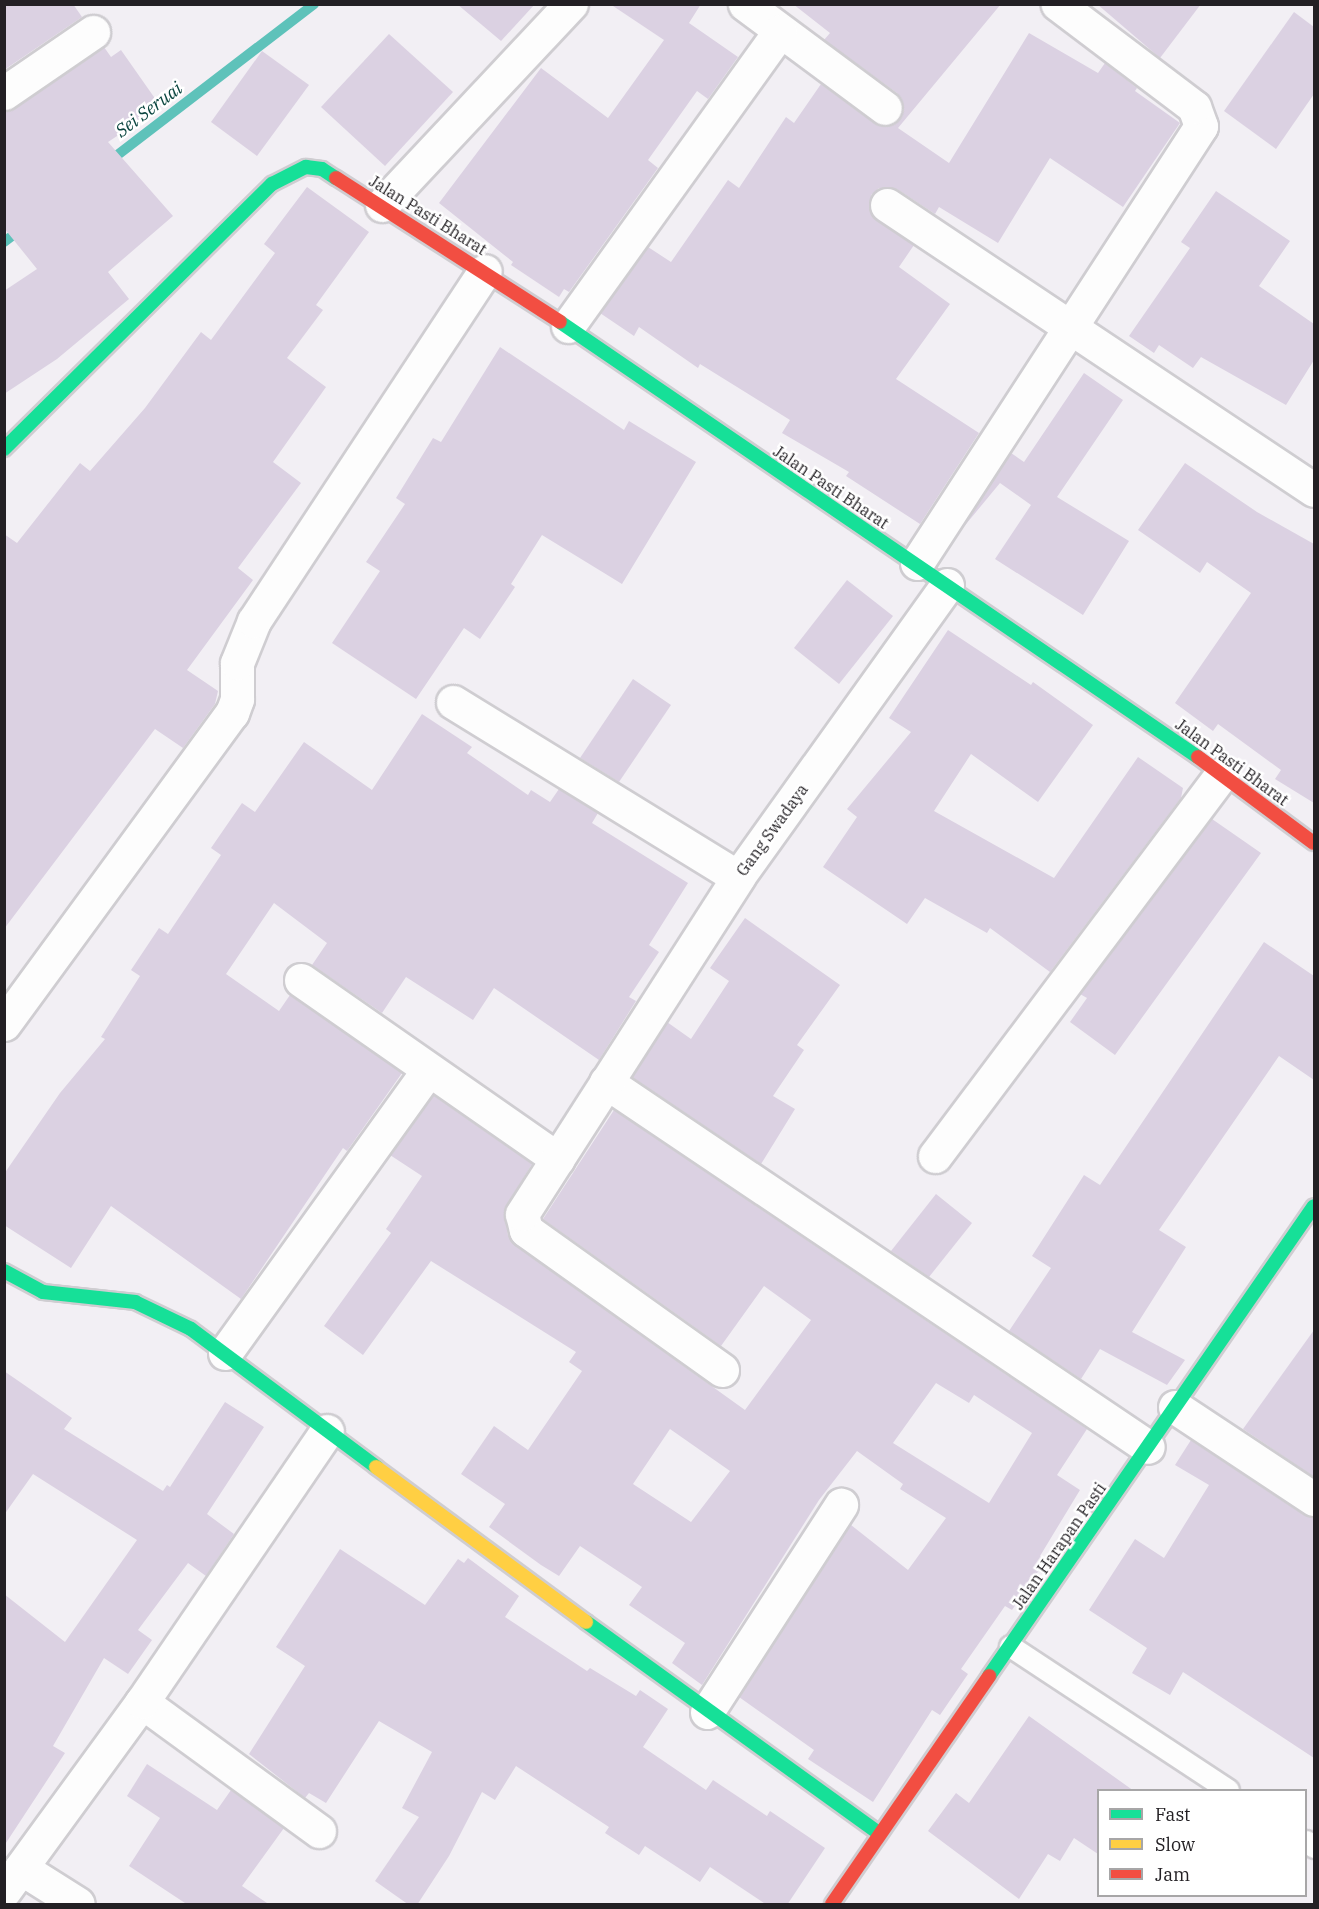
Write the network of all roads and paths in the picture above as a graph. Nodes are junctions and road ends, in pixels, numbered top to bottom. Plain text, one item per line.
1 (571, 4) edge
2 (745, 4) edge
3 (1058, 4) edge
4 (780, 31) junction
5 (93, 32) dead end
6 (4, 93) edge
7 (885, 108) dead end
8 (382, 205) junction
9 (887, 205) dead end
10 (485, 271) junction
11 (568, 326) junction
12 (1069, 326) junction
13 (4, 449) edge
14 (1314, 490) edge
15 (917, 563) junction
16 (947, 585) junction
17 (453, 702) dead end
18 (1222, 774) junction
19 (1314, 843) edge
20 (738, 877) junction
21 (301, 980) dead end
22 (4, 1024) edge
23 (428, 1070) junction
24 (606, 1082) junction
25 (935, 1156) dead end
26 (558, 1159) junction
27 (1314, 1206) edge
28 (5, 1272) edge
29 (225, 1353) junction
30 (722, 1370) dead end
31 (1175, 1407) junction
32 (327, 1431) junction
33 (1148, 1447) junction
34 (1314, 1499) edge
35 (841, 1505) dead end
36 (1010, 1646) junction
37 (142, 1702) junction
38 (707, 1712) junction
39 (1225, 1789) edge
40 (319, 1832) dead end
41 (880, 1834) junction
42 (13, 1880) edge
43 (78, 1905) edge
44 (832, 1905) edge

1 - 8 street
2 - 4 street
3 - 12 street
4 - 7 street
4 - 11 street
5 - 6 street
8 - 10 street, Jalan Pasti Bharat
8 - 13 street, Jalan Pasti Bharat
9 - 12 street
10 - 11 street, Jalan Pasti Bharat
10 - 22 street
11 - 15 street, Jalan Pasti Bharat
12 - 14 street
12 - 15 street
15 - 16 street, Jalan Pasti Bharat
16 - 18 street, Jalan Pasti Bharat
16 - 20 street, Gang Swadaya
17 - 20 street
18 - 19 street, Jalan Pasti Bharat
18 - 25 street
20 - 24 street, Gang Swadaya
21 - 23 street
23 - 26 street
23 - 29 street
24 - 26 street, Gang Swadaya
24 - 33 street
26 - 30 street, Gang Swadaya
27 - 31 street, Jalan Harapan Pasti
28 - 29 street
29 - 32 street
31 - 33 street, Jalan Harapan Pasti
31 - 34 street
32 - 37 street
32 - 38 street
33 - 36 street, Jalan Harapan Pasti
35 - 38 street
36 - 39 lane
36 - 41 street, Jalan Harapan Pasti
37 - 40 street
37 - 42 street
38 - 41 street
41 - 44 street, Jalan Harapan Pasti
42 - 43 street

